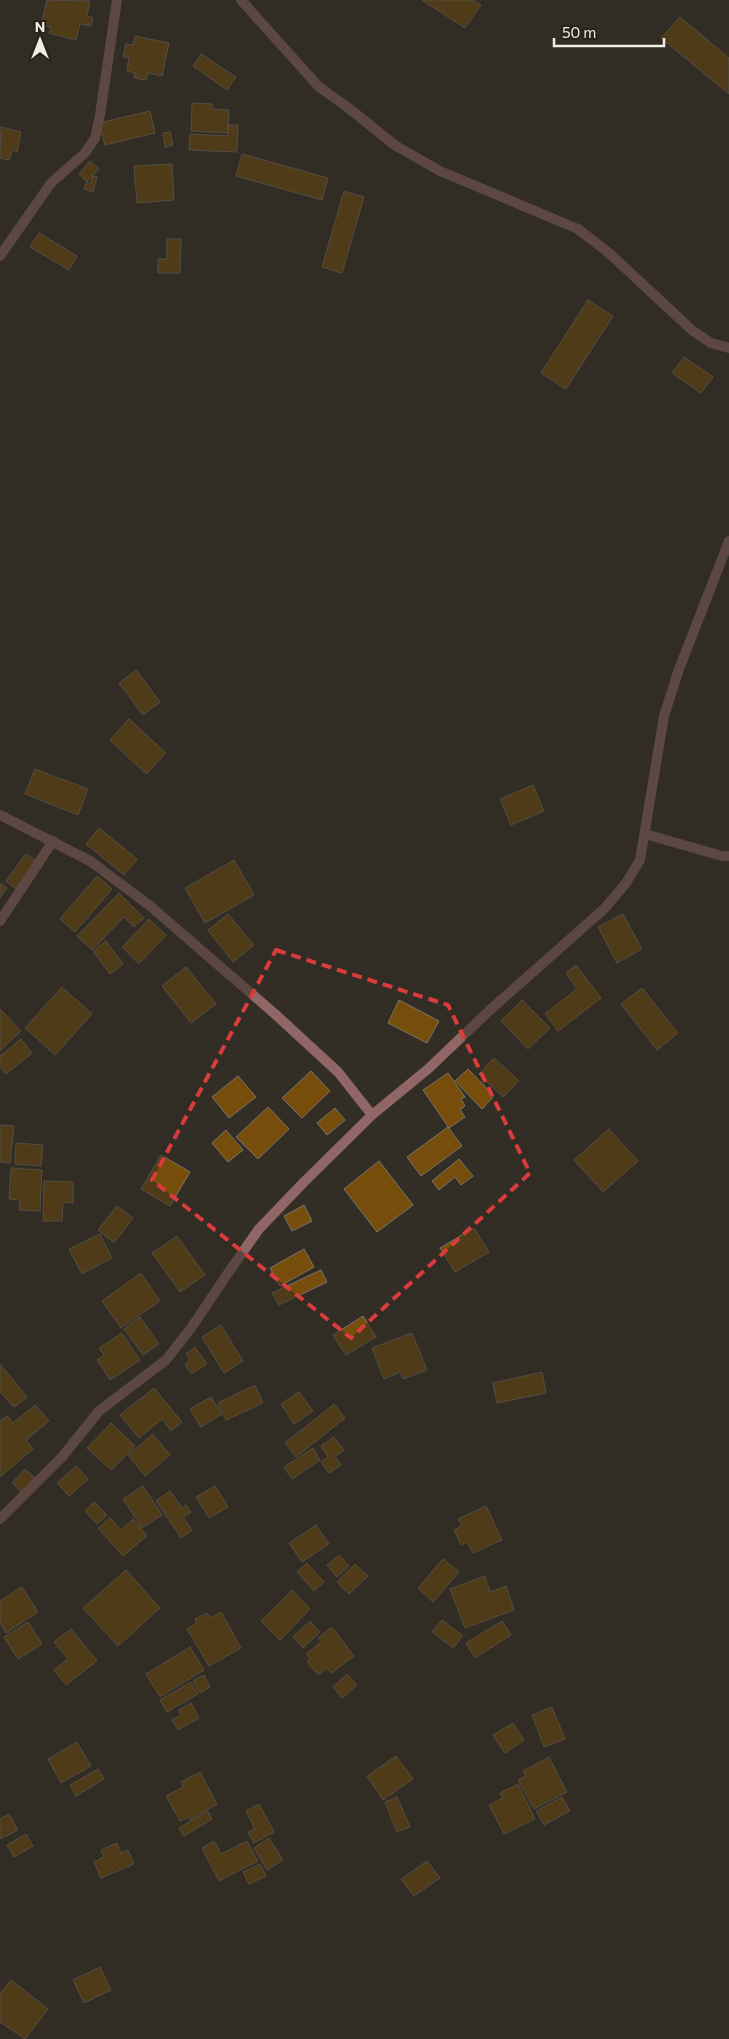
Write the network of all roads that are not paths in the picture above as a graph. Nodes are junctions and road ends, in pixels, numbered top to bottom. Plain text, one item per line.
1 (117, 0) edge
2 (240, 0) edge
3 (0, 256) edge
4 (729, 348) edge
5 (729, 541) edge
6 (0, 814) edge
7 (645, 834) junction
8 (53, 841) junction
9 (729, 856) edge
10 (0, 921) edge
11 (372, 1115) junction
12 (0, 1519) edge

1 - 3 street
2 - 4 street
5 - 7 street
6 - 8 street
7 - 9 street
7 - 11 street
8 - 10 street
8 - 11 street
11 - 12 street

